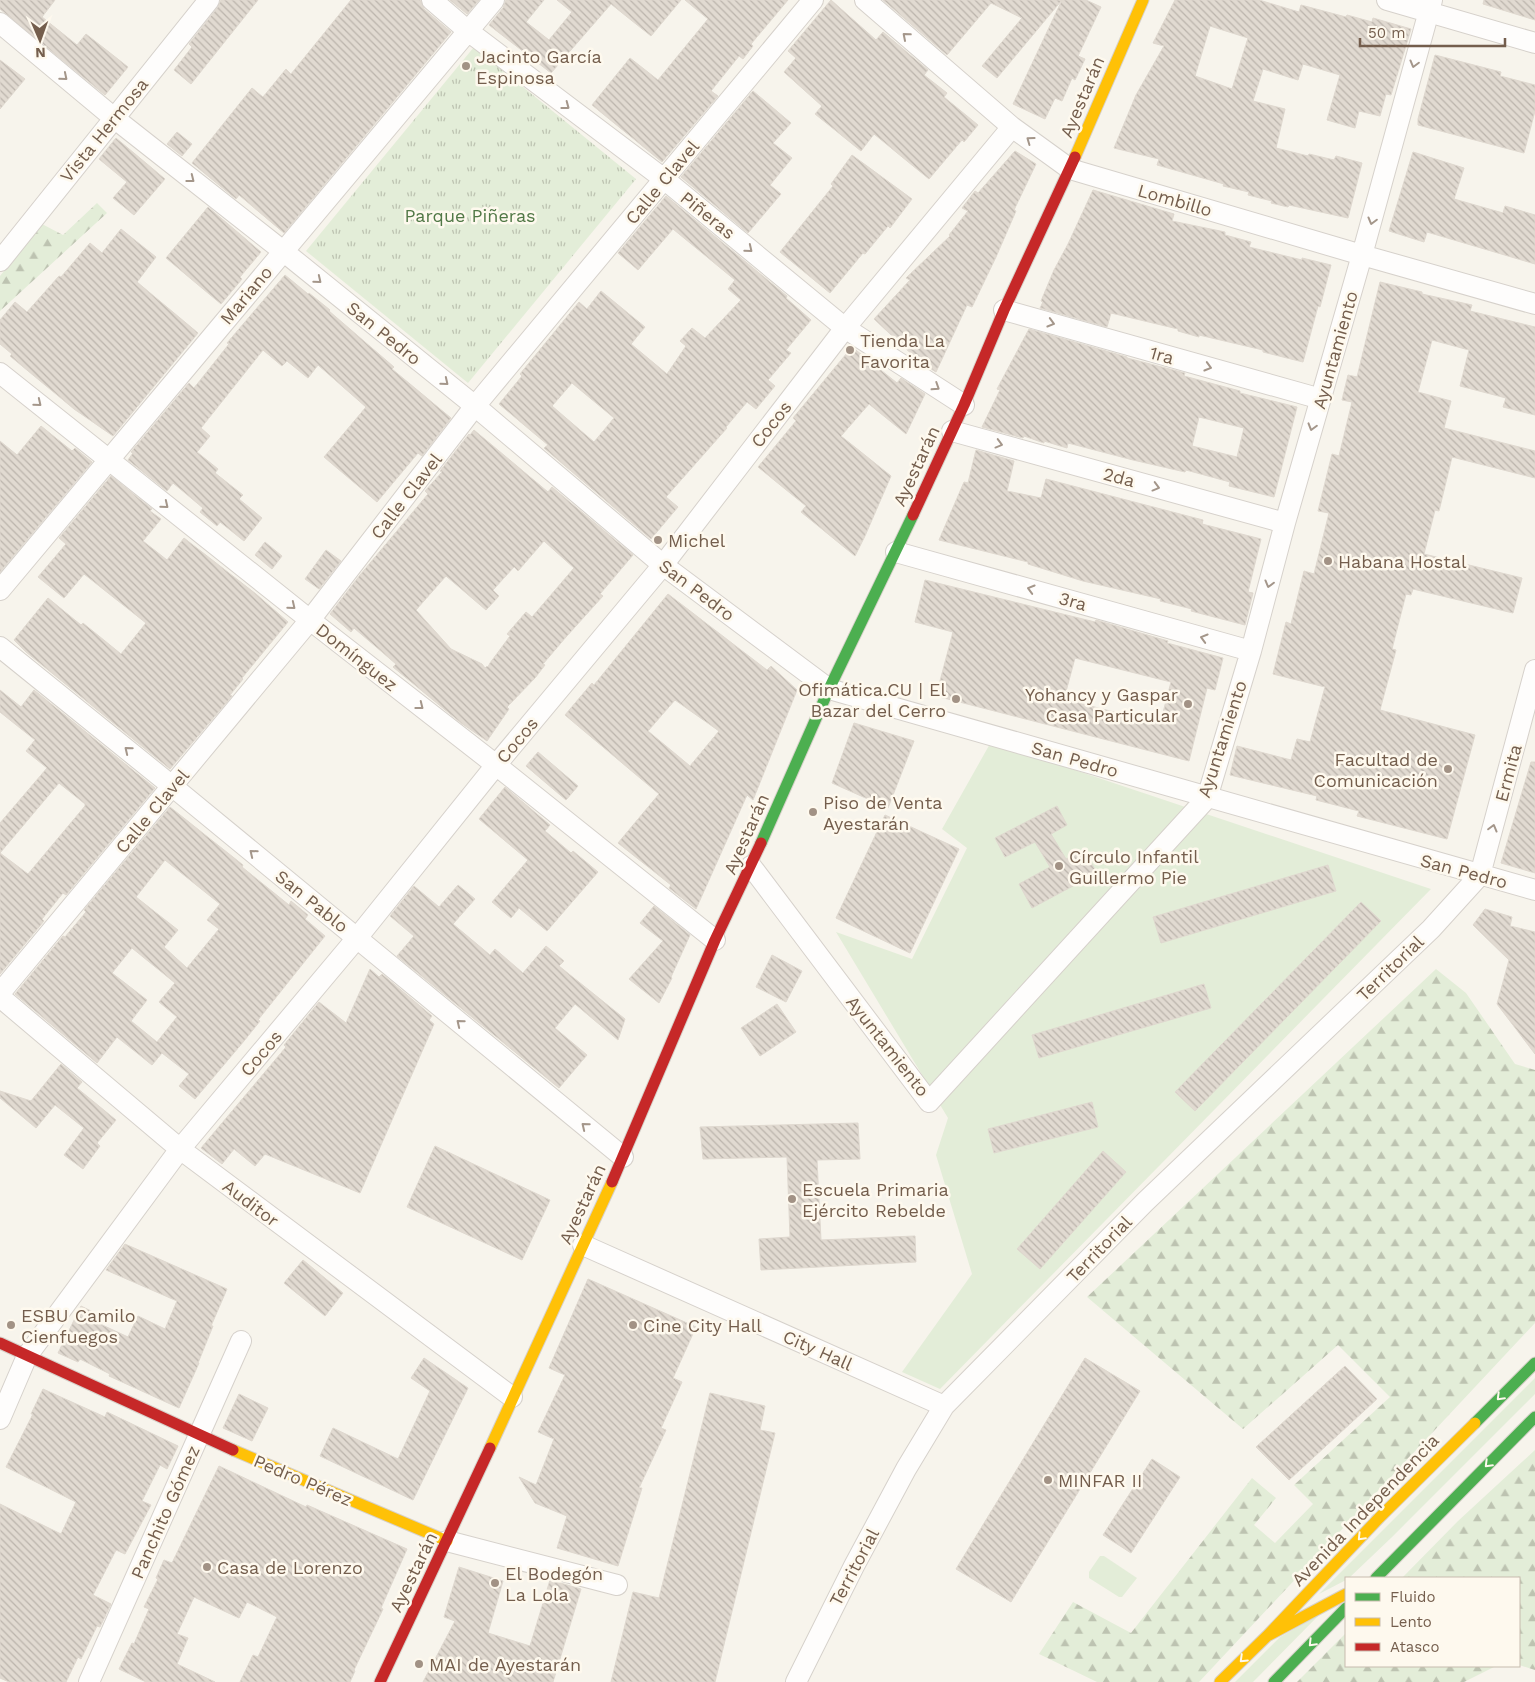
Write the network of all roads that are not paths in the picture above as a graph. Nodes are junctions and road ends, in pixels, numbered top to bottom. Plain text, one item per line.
1 (209, 0) edge
2 (432, 0) edge
3 (494, 0) edge
4 (813, 0) edge
5 (865, 0) edge
6 (1143, 0) edge
7 (1388, 0) edge
8 (1430, 6) edge
9 (0, 23) edge
10 (468, 31) junction
11 (1535, 43) edge
12 (114, 118) junction
13 (1012, 127) junction
14 (1070, 169) junction
15 (664, 179) junction
16 (283, 251) junction
17 (1362, 256) junction
18 (0, 261) edge
19 (1535, 304) edge
20 (1004, 310) junction
21 (845, 328) junction
22 (0, 373) edge
23 (1320, 399) junction
24 (964, 405) junction
25 (475, 406) junction
26 (952, 431) junction
27 (109, 460) junction
28 (1285, 523) junction
29 (896, 552) junction
30 (663, 565) junction
31 (0, 590) edge
32 (310, 620) junction
33 (0, 647) edge
34 (1251, 651) junction
35 (1535, 670) edge
36 (829, 689) junction
37 (496, 765) junction
38 (172, 786) junction
39 (1207, 798) junction
40 (751, 866) junction
41 (1480, 875) junction
42 (1535, 890) edge
43 (357, 938) junction
44 (716, 940) junction
45 (0, 995) edge
46 (180, 1149) junction
47 (623, 1158) junction
48 (582, 1245) junction
49 (240, 1341) dead end
50 (0, 1343) edge
51 (28, 1356) junction
52 (1535, 1363) edge
53 (512, 1398) junction
54 (944, 1406) junction
55 (1535, 1417) edge
56 (0, 1419) edge
57 (199, 1436) junction
58 (448, 1540) junction
59 (1377, 1577) edge
60 (617, 1585) dead end
61 (1345, 1595) edge
62 (1345, 1609) edge
63 (1267, 1636) junction
64 (89, 1682) edge
65 (380, 1682) edge
66 (796, 1682) edge
67 (1220, 1682) edge
68 (1274, 1682) edge

1 - 12 street, Vista Hermosa
2 - 10 street, Piñeras
3 - 10 street, Mariano
4 - 15 street, Calle Clavel
13 -> 5 street, Lombillo
6 - 14 main road, Ayestarán
7 - 8 street
8 - 11 street
8 -> 17 street, Ayuntamiento
9 -> 12 street, San Pedro
10 -> 15 street, Piñeras
10 - 16 street, Mariano
12 -> 16 street, San Pedro
12 - 18 street, Vista Hermosa
14 -> 13 street, Lombillo
13 - 21 street, Cocos
14 - 17 street, Lombillo
14 - 20 main road, Ayestarán
15 -> 21 street, Piñeras
15 - 25 street, Calle Clavel
16 -> 25 street, San Pedro
16 - 27 street, Mariano
17 - 19 street, Lombillo
17 - 23 street, Ayuntamiento
20 -> 23 street, 1ra
20 - 24 main road, Ayestarán
21 -> 24 street, Piñeras
21 - 30 street, Cocos
22 -> 27 street, Domínguez
23 -> 28 street, Ayuntamiento
24 - 26 main road, Ayestarán
25 - 30 street, San Pedro
25 - 32 street, Calle Clavel
26 -> 28 street, 2da
26 - 29 main road, Ayestarán
27 - 31 street, Mariano
27 -> 32 street, Domínguez
28 -> 34 street, Ayuntamiento
34 -> 29 street, 3ra
29 - 36 main road, Ayestarán
30 - 36 street, San Pedro
30 - 37 street, Cocos
32 -> 37 street, Domínguez
32 - 38 street, Calle Clavel
38 -> 33 street, San Pablo
34 - 39 street, Ayuntamiento
41 -> 35 street, Ermita
36 - 39 street, San Pedro
36 - 40 main road, Ayestarán
37 - 43 street, Cocos
37 - 44 street, Domínguez
43 -> 38 street, San Pablo
38 - 45 street, Calle Clavel
39 - 40 street, Ayuntamiento
39 - 41 street, San Pedro
40 - 44 main road, Ayestarán
41 - 42 street, San Pedro
41 - 54 street, Territorial
43 - 46 street, Cocos
47 -> 43 street, San Pablo
44 - 47 main road, Ayestarán
45 - 46 street, Auditor
46 - 51 street, Cocos
46 - 53 street, Auditor
47 - 48 main road, Ayestarán
48 - 53 main road, Ayestarán
48 - 54 street, City Hall
49 - 57 street, Panchito Gómez
50 - 51 main road, Pedro Pérez
51 - 56 street, Cocos
51 - 57 main road, Pedro Pérez
52 -> 63 main road, Avenida Independencia
53 - 58 main road, Ayestarán
54 - 66 street, Territorial
55 -> 59 main road
57 - 58 main road, Pedro Pérez
57 - 64 street, Panchito Gómez
58 - 60 street, Pedro Pérez
58 - 65 main road, Ayestarán
61 - 63 main road
62 -> 68 main road
63 -> 67 main road, Avenida Independencia

